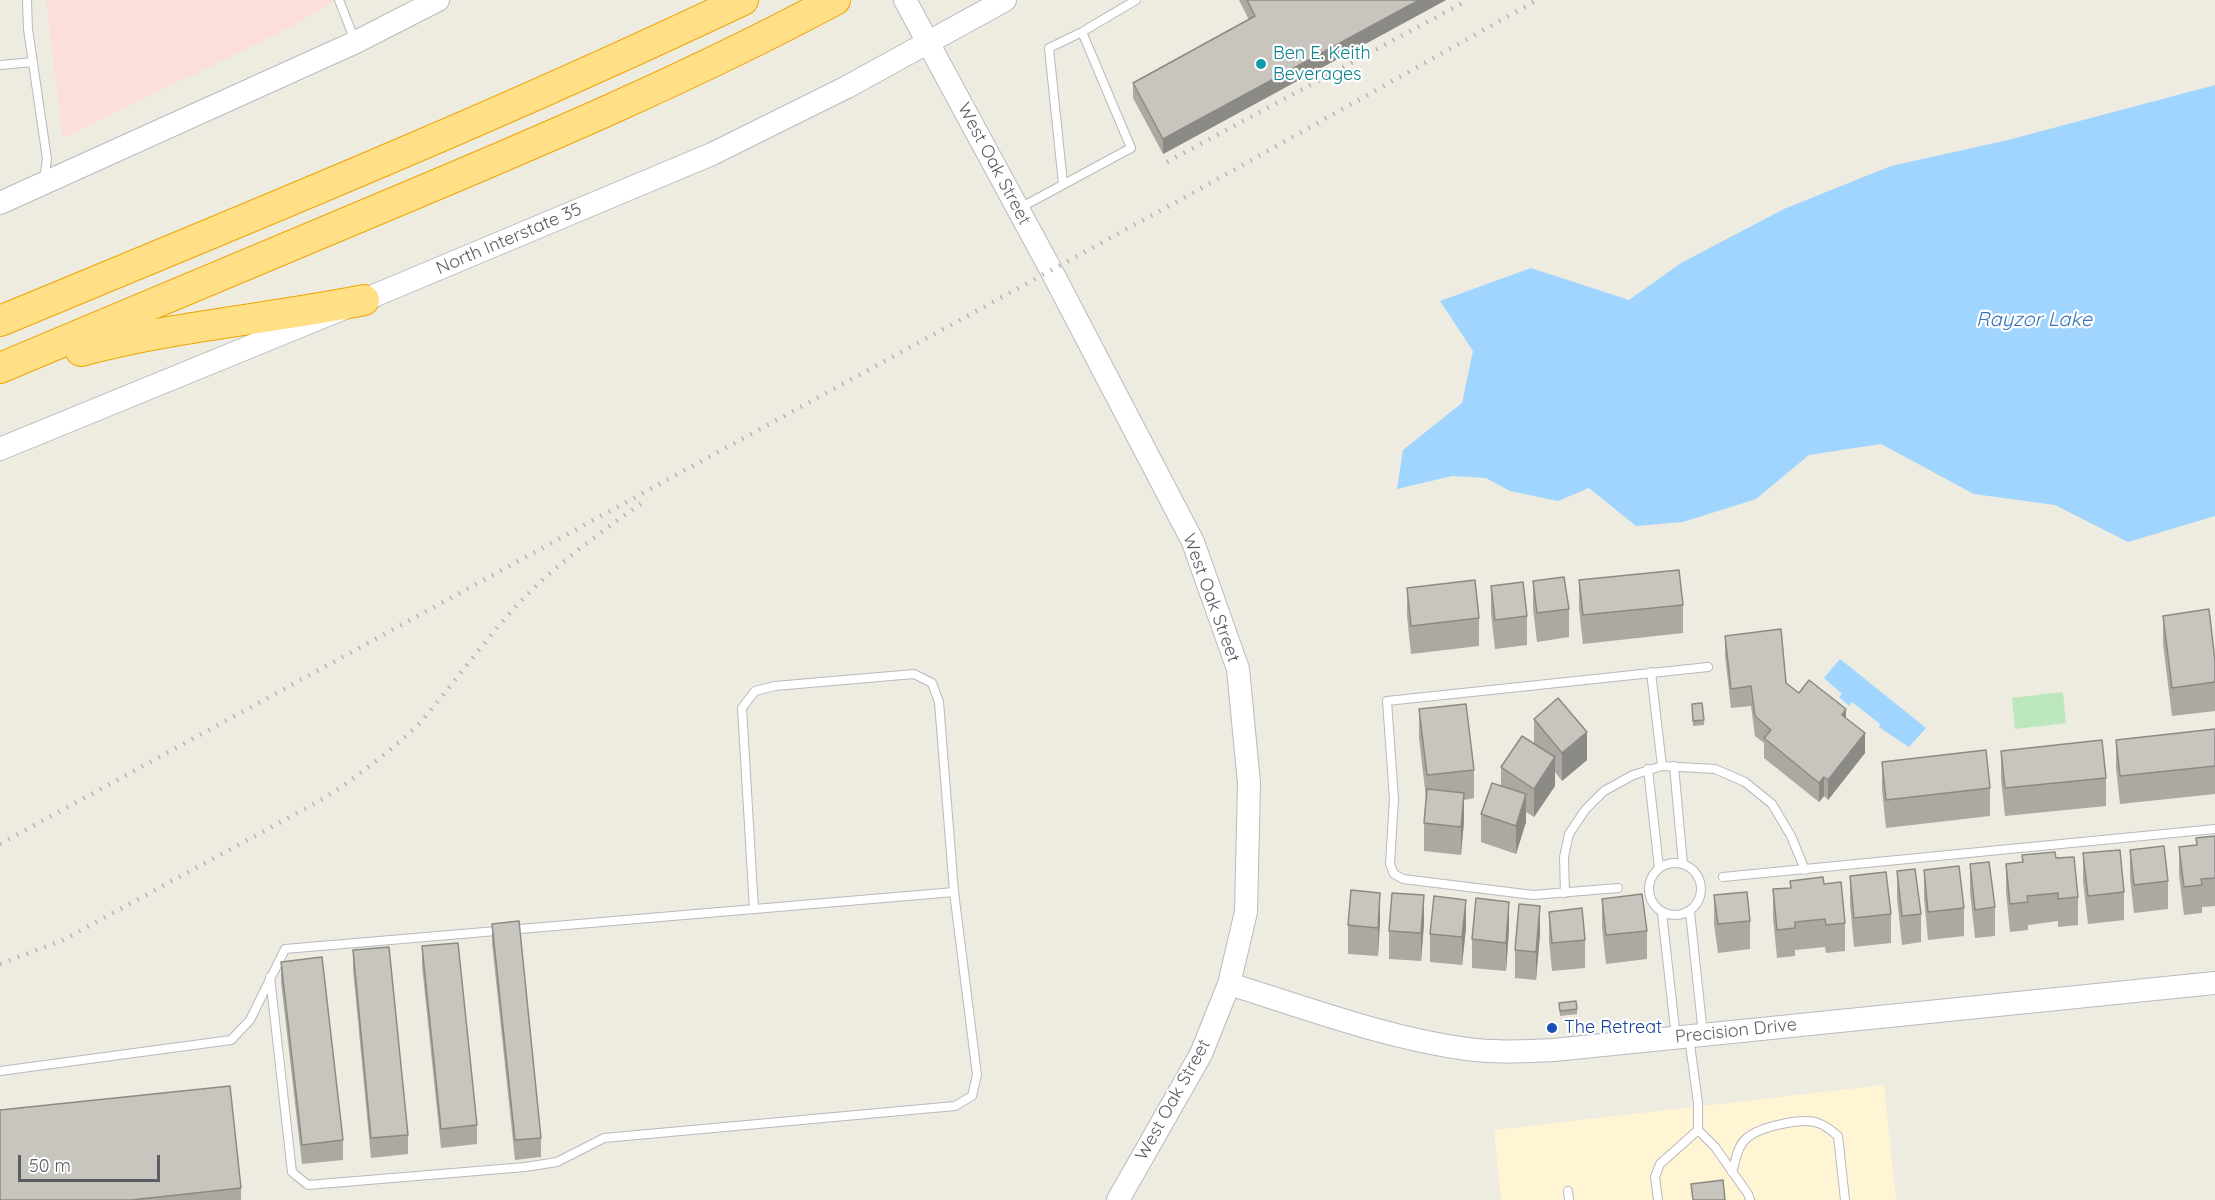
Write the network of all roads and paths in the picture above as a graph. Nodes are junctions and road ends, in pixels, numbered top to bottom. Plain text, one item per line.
1 (27, 0) edge
2 (339, 0) edge
3 (438, 0) edge
4 (743, 0) edge
5 (836, 0) edge
6 (905, 0) edge
7 (1005, 0) edge
8 (1136, 0) edge
9 (1082, 32) junction
10 (356, 42) junction
11 (928, 43) junction
12 (33, 62) junction
13 (0, 65) edge
14 (44, 182) junction
15 (1063, 184) junction
16 (0, 203) edge
17 (1018, 209) junction
18 (364, 300) junction
19 (0, 321) edge
20 (0, 368) edge
21 (0, 374) edge
22 (0, 449) edge
23 (1708, 667) dead end
24 (1651, 672) junction
25 (1662, 766) junction
26 (1674, 766) junction
27 (1648, 769) junction
28 (2215, 829) edge
29 (1683, 864) junction
30 (1659, 868) junction
31 (1805, 870) junction
32 (1723, 877) dead end
33 (1618, 888) dead end
34 (954, 892) junction
35 (1565, 893) junction
36 (754, 909) junction
37 (1690, 912) junction
38 (1662, 913) junction
39 (270, 977) junction
40 (2215, 982) edge
41 (1229, 984) junction
42 (1689, 1036) junction
43 (0, 1071) edge
44 (1698, 1130) junction
45 (1732, 1172) junction
46 (1123, 1198) edge
47 (1658, 1200) edge
48 (1750, 1200) edge
49 (1845, 1200) edge

1 - 12 lane
2 - 10 lane
3 - 10 street
4 - 19 highway
5 - 20 highway
6 - 11 street, West Oak Street
7 - 11 street, North Interstate 35
8 - 9 lane
9 - 15 lane
9 - 15 lane
10 - 14 street
11 - 17 street, West Oak Street
11 - 18 street, North Interstate 35
12 - 13 lane
12 - 14 lane
14 - 16 street
15 - 17 lane
17 - 41 street, West Oak Street
18 - 21 highway
18 - 22 street, North Interstate 35
23 - 24 lane
24 - 25 lane
24 - 35 lane
25 - 26 lane
25 - 27 lane
26 - 29 lane
26 - 31 lane
27 - 30 lane
27 - 35 lane
28 - 31 lane
29 - 30 lane
29 - 37 lane
30 - 38 lane
31 - 32 lane
33 - 35 lane
34 - 36 lane
34 - 36 lane
34 - 39 lane
36 - 39 lane
37 - 38 lane
37 - 42 lane
38 - 42 lane
39 - 43 lane
40 - 42 street, Precision Drive
41 - 42 street, Precision Drive
41 - 46 street, West Oak Street
42 - 44 lane
44 - 45 lane
44 - 47 lane
45 - 48 lane
45 - 49 lane

